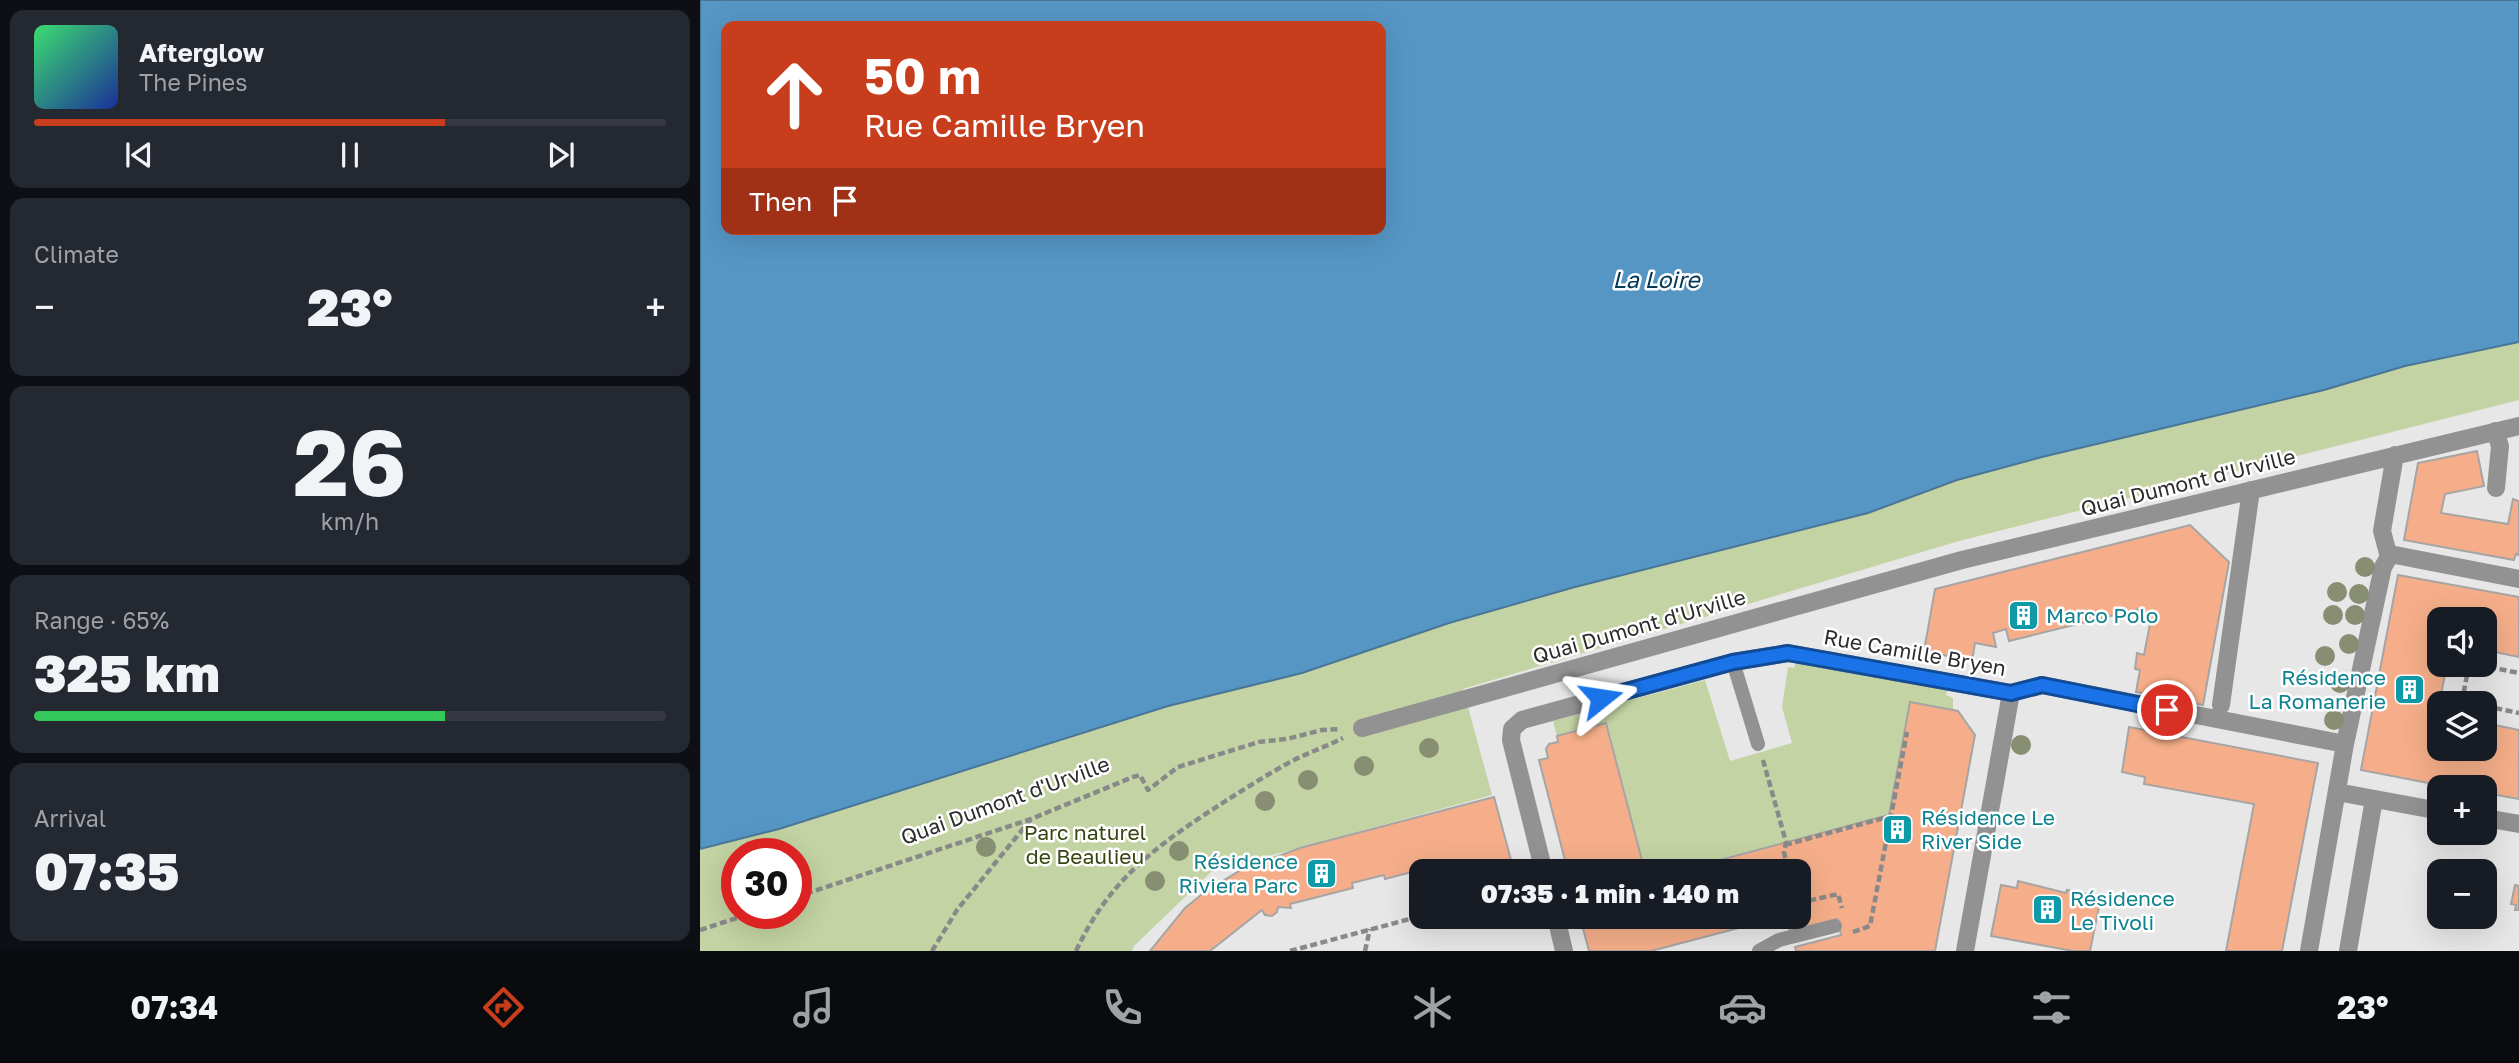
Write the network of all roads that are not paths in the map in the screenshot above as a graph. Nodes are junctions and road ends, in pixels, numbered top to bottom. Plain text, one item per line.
1 (2519, 426) edge
2 (2495, 431) junction
3 (2395, 455) junction
4 (2496, 488) dead end
5 (2251, 490) junction
6 (2389, 557) junction
7 (2519, 579) edge
8 (1733, 662) junction
9 (2011, 693) junction
10 (2221, 705) dead end
11 (1362, 728) road end
12 (1758, 744) road end
13 (2345, 744) junction
14 (2337, 792) junction
15 (2374, 799) junction
16 (2427, 809) edge
17 (2497, 820) edge
18 (2519, 824) edge
19 (1541, 859) edge
20 (1843, 926) road end
21 (1559, 929) edge
22 (1564, 951) edge
23 (1759, 951) edge
24 (1965, 951) edge
25 (2309, 951) edge
26 (2348, 951) edge

1 - 2 street, Quai Dumont d'Urville
2 - 3 street, Quai Dumont d'Urville
2 - 4 street
3 - 5 street, Quai Dumont d'Urville
3 - 6 street
5 - 10 street
5 - 11 street, Quai Dumont d'Urville
6 - 7 street
6 - 13 street
8 - 9 street, Rue Camille Bryen
8 - 12 lane
8 - 19 street
9 - 13 street, Rue Camille Bryen
9 - 24 street
13 - 14 street
14 - 15 street
14 - 25 street
15 - 16 street
15 - 26 street
17 - 18 street
20 - 23 lane
21 - 22 street

